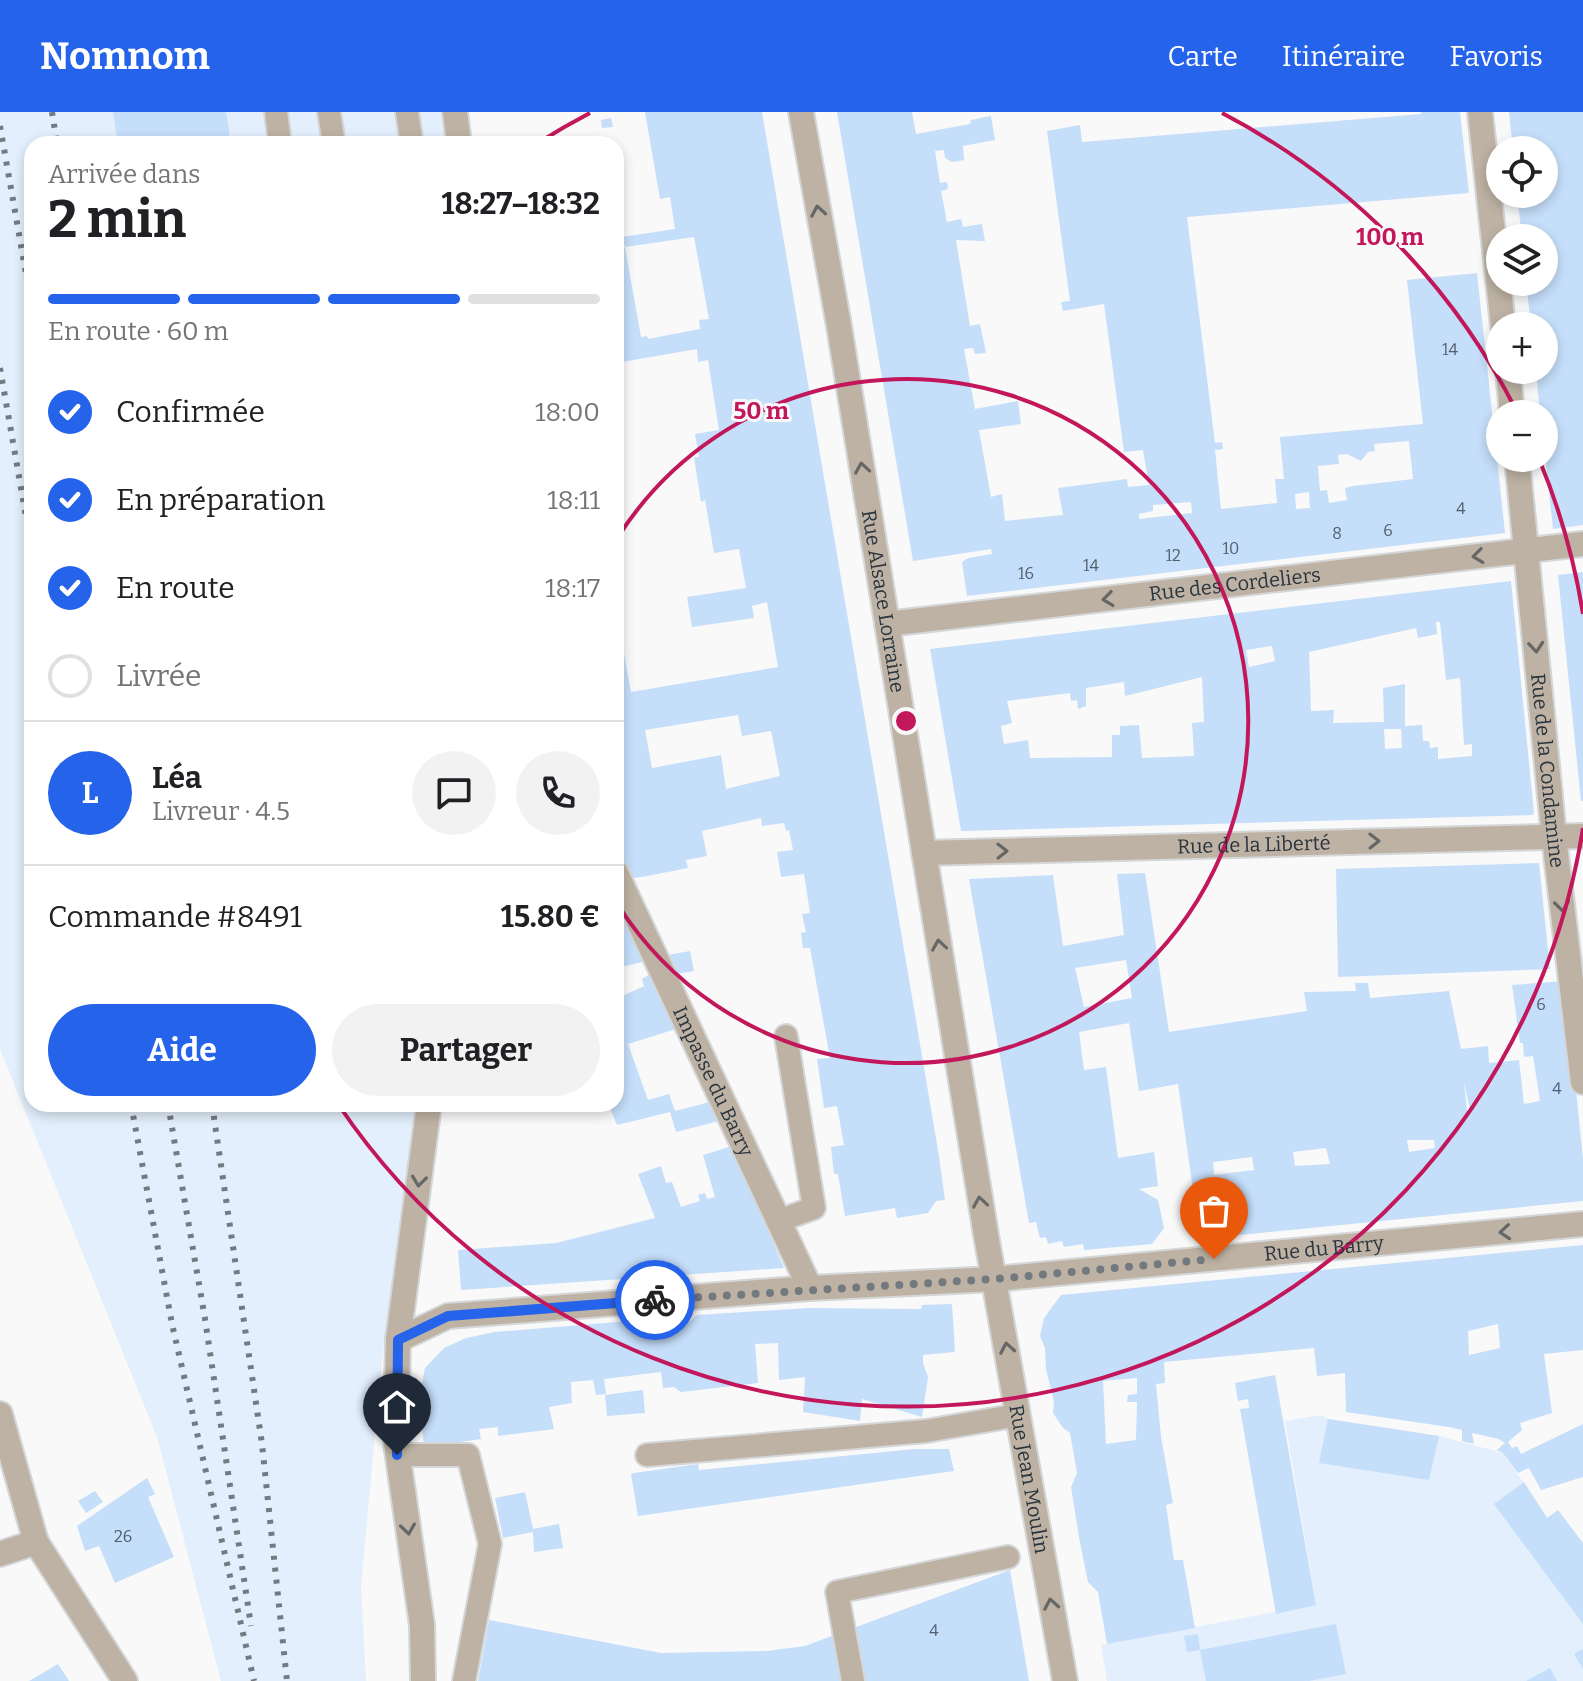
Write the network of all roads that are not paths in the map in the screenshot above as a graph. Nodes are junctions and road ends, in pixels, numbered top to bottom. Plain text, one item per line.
1 (276, 112) edge
2 (329, 112) edge
3 (407, 112) edge
4 (455, 112) edge
5 (801, 112) edge
6 (1480, 112) edge
7 (279, 136) edge
8 (333, 136) edge
9 (411, 136) edge
10 (458, 136) edge
11 (1501, 312) edge
12 (1519, 472) edge
13 (1583, 544) edge
14 (1527, 551) junction
15 (887, 624) junction
16 (1583, 836) edge
17 (1554, 837) junction
18 (924, 853) junction
19 (624, 890) edge
20 (786, 1036) dead end
21 (1583, 1082) edge
22 (428, 1112) edge
23 (778, 1221) junction
24 (1583, 1224) edge
25 (995, 1279) junction
26 (810, 1288) junction
27 (398, 1340) junction
28 (0, 1414) edge
29 (1018, 1415) junction
30 (397, 1455) junction
31 (647, 1455) dead end
32 (36, 1542) junction
33 (0, 1554) edge
34 (1008, 1557) dead end
35 (125, 1681) edge
36 (423, 1681) edge
37 (464, 1681) edge
38 (853, 1681) edge
39 (1065, 1681) edge

1 - 7 lane
2 - 8 lane
3 - 9 lane
4 - 10 street
15 -> 5 street, Rue Alsace Lorraine
6 - 11 street
12 - 14 street, Rue de la Condamine
13 - 14 street, Rue des Cordeliers
14 -> 15 street, Rue des Cordeliers
14 -> 17 street, Rue de la Condamine
15 - 18 street, Rue Alsace Lorraine
16 - 17 street, Rue de la Liberté
18 -> 17 street, Rue de la Liberté
17 -> 21 street, Rue de la Condamine
25 -> 18 street, Rue Alsace Lorraine
19 - 23 street, Impasse du Barry
20 - 23 lane
22 -> 27 street
23 - 26 street, Impasse du Barry
24 -> 25 street, Rue du Barry
25 - 26 street, Rue du Barry
29 -> 25 street, Rue Jean Moulin
26 - 27 street, Rue du Barry
27 - 30 street
28 - 32 street
29 - 31 lane
39 -> 29 street, Rue Jean Moulin
30 -> 36 street
30 - 37 lane
32 - 33 street
32 - 35 street
34 - 38 lane

